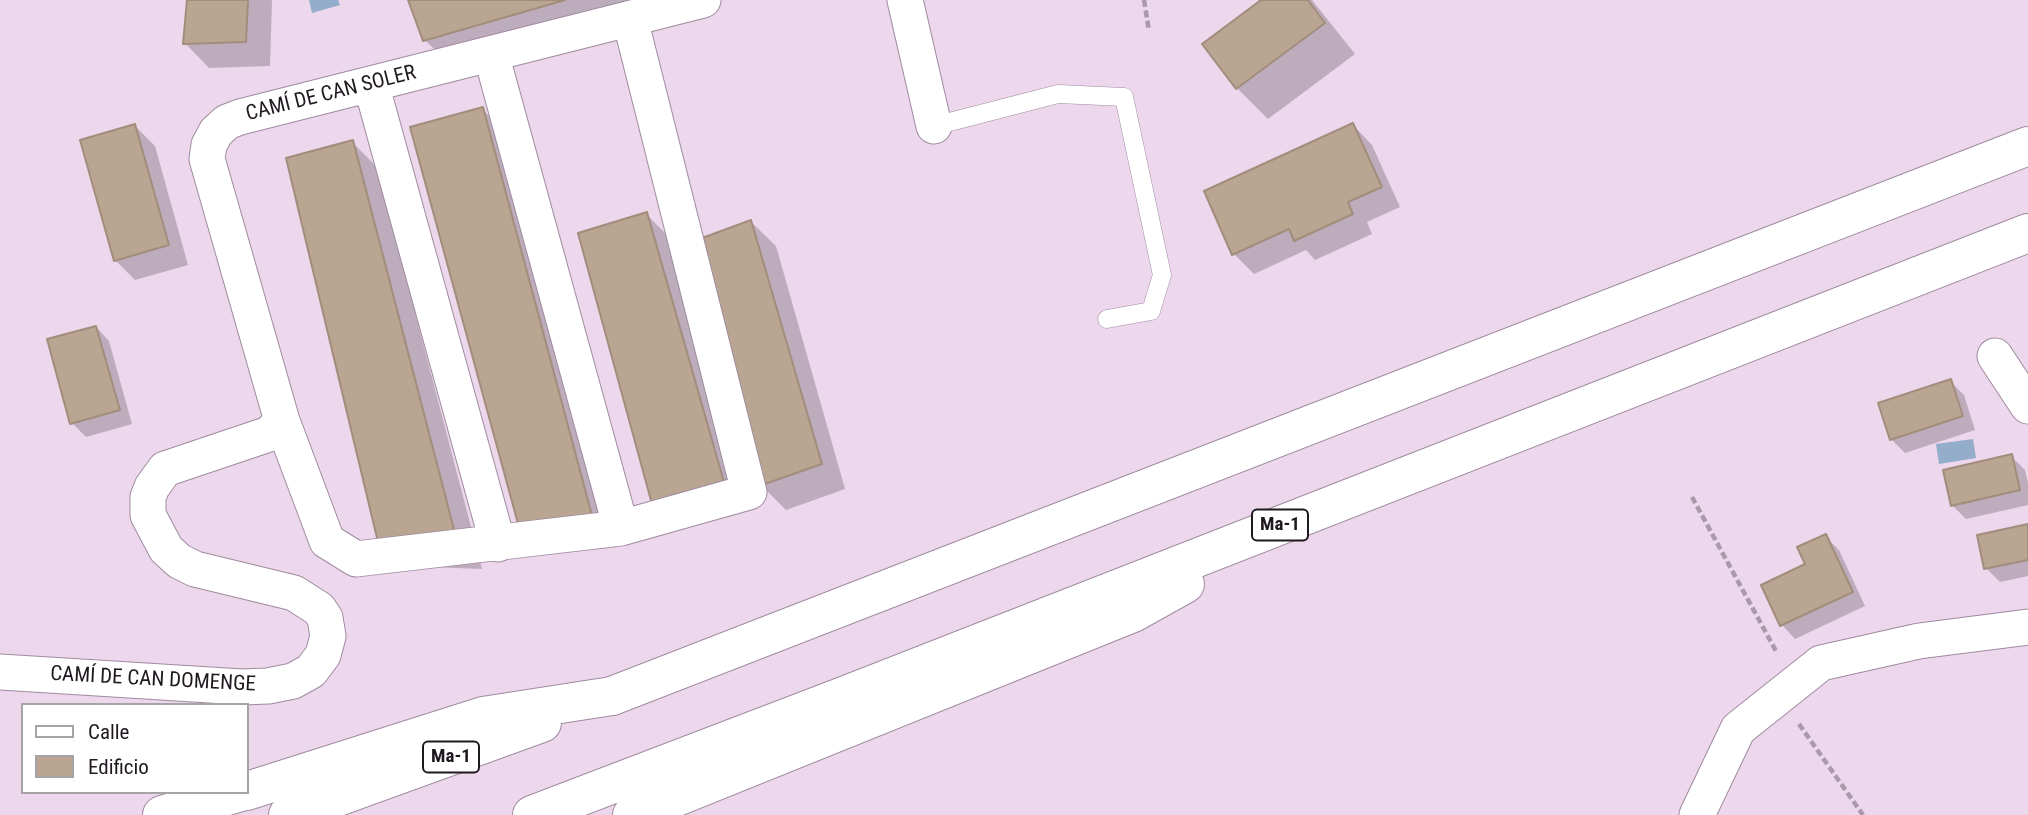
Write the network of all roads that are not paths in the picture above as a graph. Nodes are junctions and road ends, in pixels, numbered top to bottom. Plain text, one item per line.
1 (703, 0) edge
2 (905, 0) edge
3 (630, 19) junction
4 (491, 54) junction
5 (370, 84) junction
6 (933, 126) joint
7 (2028, 146) edge
8 (2028, 233) edge
9 (1107, 319) dead end
10 (1995, 356) dead end
11 (2028, 406) edge
12 (282, 421) junction
13 (1323, 508) junction
14 (621, 528) junction
15 (498, 544) junction
16 (2028, 627) edge
17 (0, 672) edge
18 (612, 696) junction
19 (248, 791) edge
20 (234, 794) edge
21 (162, 815) edge
22 (288, 815) edge
23 (531, 815) edge
24 (632, 815) edge
25 (1697, 815) edge

1 - 3 street, CAMÍ DE CAN SOLER
2 - 6 street
3 - 4 street, CAMÍ DE CAN SOLER
3 - 14 street
4 - 5 street, CAMÍ DE CAN SOLER
4 - 14 street
5 - 12 street, CAMÍ DE CAN SOLER
5 - 15 street
6 - 9 lane
7 - 18 highway, Ma-1
8 - 13 highway, Ma-1
10 - 11 street
12 - 15 street, CAMÍ DE CAN SOLER
12 - 17 street, CAMÍ DE CAN DOMENGE
13 - 23 highway, Ma-1
13 - 24 highway
14 - 15 street
16 - 25 street
18 - 19 highway
18 - 22 highway, Ma-1
20 - 21 highway

